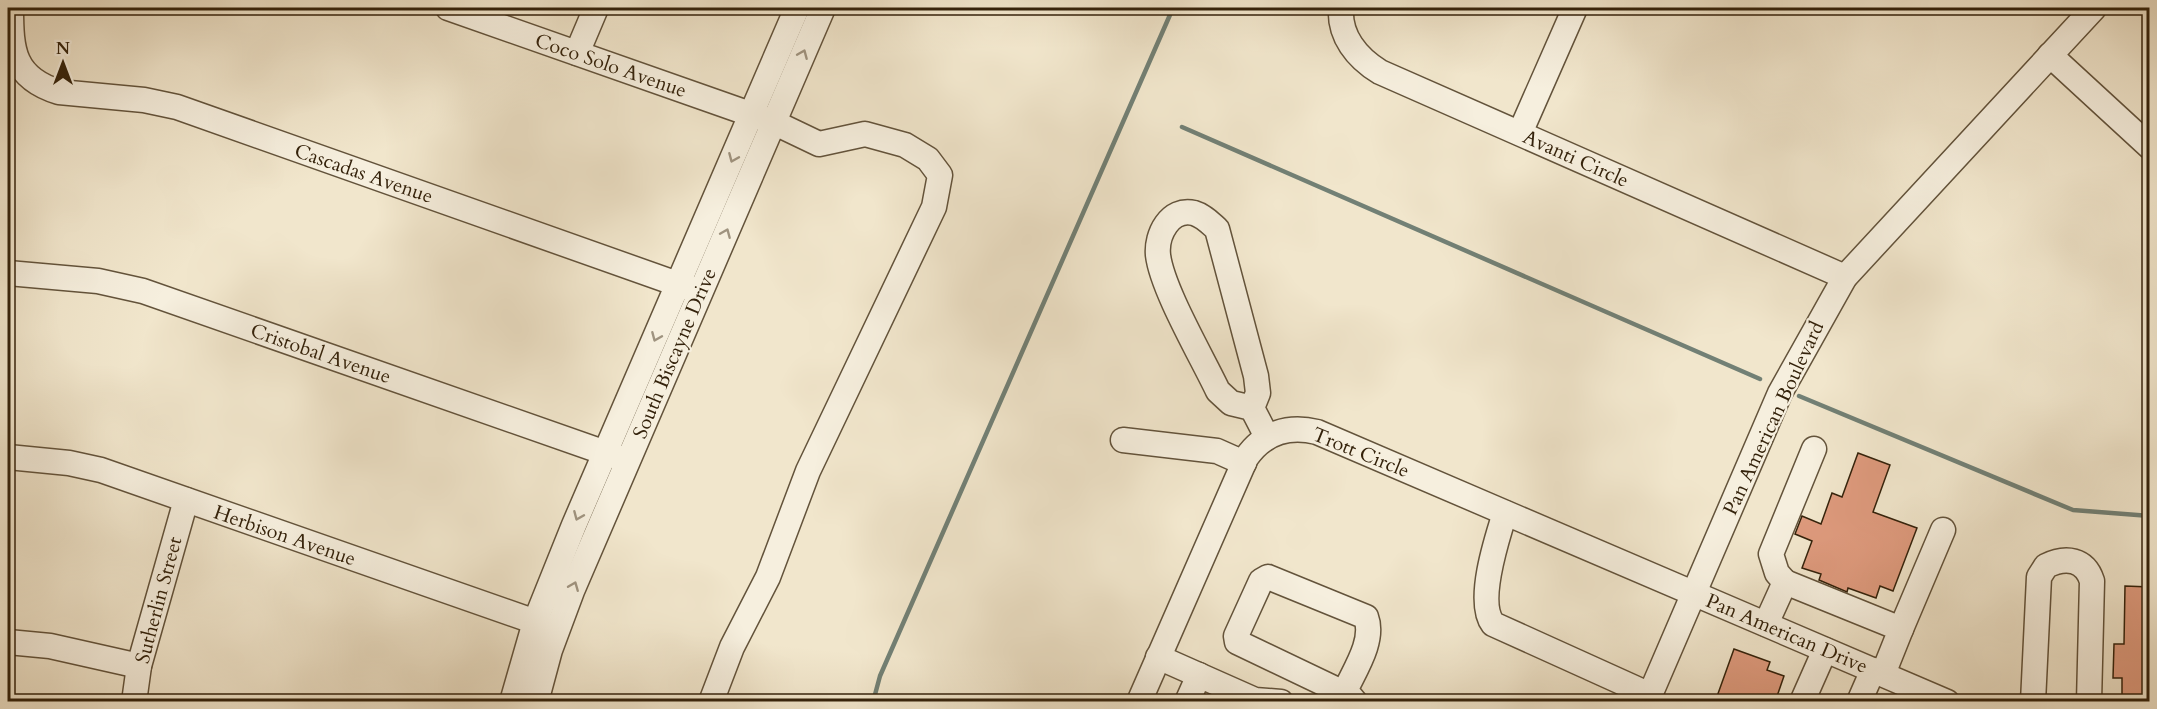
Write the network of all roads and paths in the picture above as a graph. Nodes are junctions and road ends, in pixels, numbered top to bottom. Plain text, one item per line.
1 (11, 8) edge
2 (448, 8) edge
3 (596, 8) edge
4 (797, 8) edge
5 (823, 8) edge
6 (1341, 8) edge
7 (1575, 8) edge
8 (2094, 8) edge
9 (577, 53) junction
10 (2050, 55) junction
11 (762, 118) junction
12 (1520, 134) junction
13 (2150, 147) edge
14 (8, 273) edge
15 (1845, 277) junction
16 (689, 288) junction
17 (1252, 408) junction
18 (1267, 437) junction
19 (1123, 440) dead end
20 (1814, 449) dead end
21 (605, 453) junction
22 (8, 457) edge
23 (628, 461) junction
24 (1244, 463) junction
25 (186, 500) junction
26 (1504, 513) junction
27 (1943, 530) dead end
28 (1785, 582) junction
29 (1693, 593) junction
30 (535, 622) junction
31 (1766, 624) junction
32 (558, 630) junction
33 (1901, 630) junction
34 (8, 642) edge
35 (1825, 650) junction
36 (1158, 657) junction
37 (139, 666) junction
38 (1878, 672) junction
39 (1199, 675) junction
40 (1349, 697) edge
41 (1648, 698) edge
42 (1272, 701) edge
43 (134, 702) edge
44 (512, 702) edge
45 (536, 702) edge
46 (711, 702) edge
47 (1139, 702) edge
48 (1187, 702) edge
49 (1803, 702) edge
50 (1859, 702) edge
51 (1947, 702) edge
52 (2033, 702) edge
53 (2089, 702) edge

1 - 16 street, Cascadas Avenue
2 - 9 street, Coco Solo Avenue
3 - 9 street
4 - 11 street, South Biscayne Drive
11 -> 5 street, South Biscayne Drive
6 - 12 street, Avanti Circle
7 - 12 street
8 - 10 street, Pan American Boulevard
9 - 11 street, Coco Solo Avenue
10 - 13 street
10 - 15 street, Pan American Boulevard
11 - 16 street, South Biscayne Drive
11 - 46 street, Coco Solo Avenue
12 - 15 street, Avanti Circle
14 - 21 street, Cristobal Avenue
15 - 29 street, Pan American Boulevard
16 -> 21 street, South Biscayne Drive
16 - 23 street, South Biscayne Drive
17 - 17 street
17 - 18 street
18 - 24 street
18 - 26 street, Trott Circle
19 - 24 street
20 - 28 street
21 - 23 street, Cristobal Avenue
21 -> 30 street, South Biscayne Drive
22 - 25 street, Herbison Avenue
32 -> 23 street, South Biscayne Drive
24 - 36 street
25 - 30 street, Herbison Avenue
25 - 37 street, Sutherlin Street
26 - 29 street, Trott Circle
26 - 41 street
27 - 33 street
28 - 31 street
28 - 33 street
29 - 31 street, Pan American Drive
29 - 41 street, Pan American Boulevard
30 - 32 street, Herbison Avenue
30 - 44 street, South Biscayne Drive
31 - 35 street, Pan American Drive
32 - 45 street, South Biscayne Drive
33 - 38 street
34 - 37 street
35 - 38 street, Pan American Drive
35 - 49 street
36 - 39 street
36 - 47 street
37 - 43 street, Sutherlin Street
38 - 50 street
38 - 51 street, Pan American Drive
39 - 42 street
39 - 48 street
40 - 40 street
52 - 53 street

